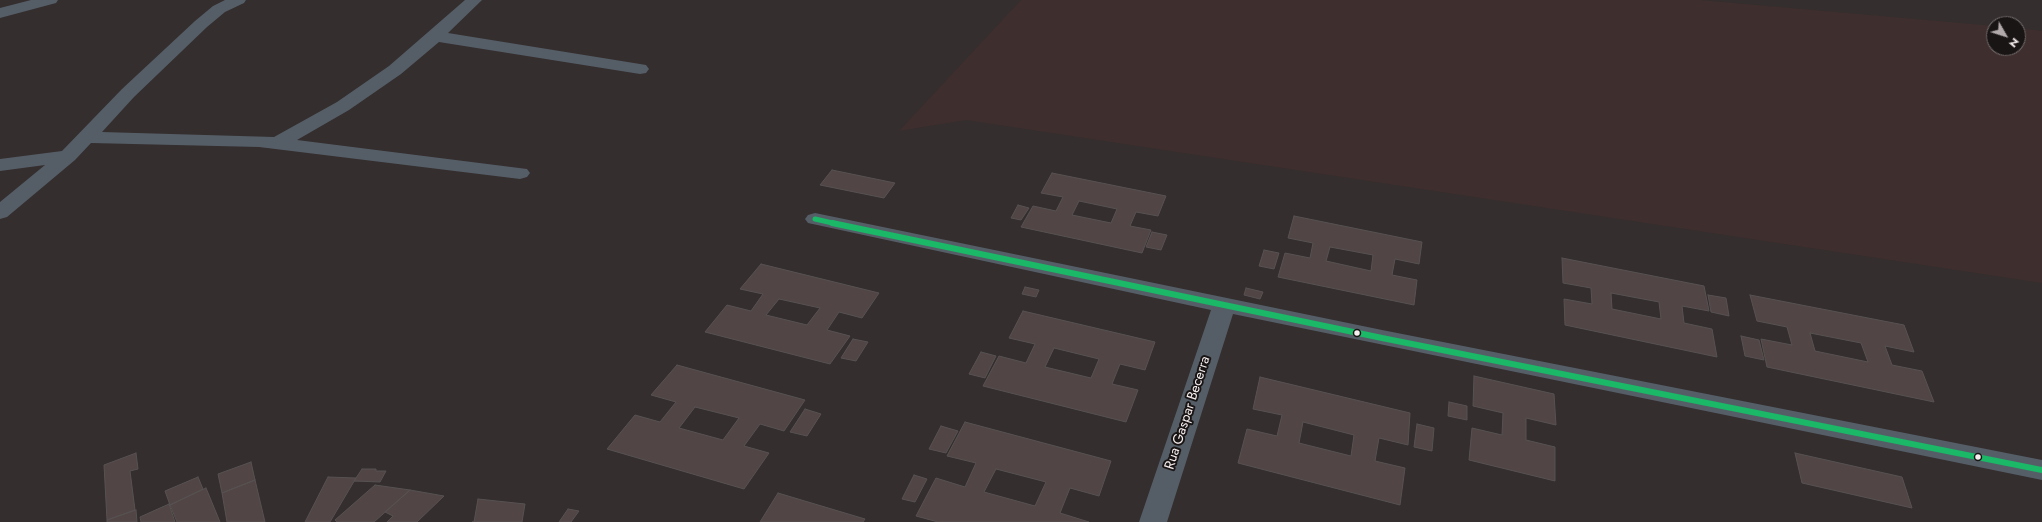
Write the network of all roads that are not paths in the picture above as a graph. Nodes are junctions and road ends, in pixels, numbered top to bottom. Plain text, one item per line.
1 (50, 0) edge
2 (238, 0) edge
3 (474, 0) edge
4 (0, 13) edge
5 (435, 36) junction
6 (640, 69) dead end
7 (86, 137) junction
8 (277, 143) junction
9 (68, 156) junction
10 (0, 166) edge
11 (520, 172) dead end
12 (0, 213) edge
13 (815, 218) dead end
14 (1224, 305) junction
15 (2042, 470) edge
16 (1153, 522) edge

1 - 4 street
2 - 7 street
3 - 5 street
5 - 6 street
5 - 8 street
7 - 8 street
7 - 9 street
8 - 11 street
9 - 10 street
9 - 12 street
13 - 14 street
14 - 15 street
14 - 16 street, Rua Gaspar Becerra

